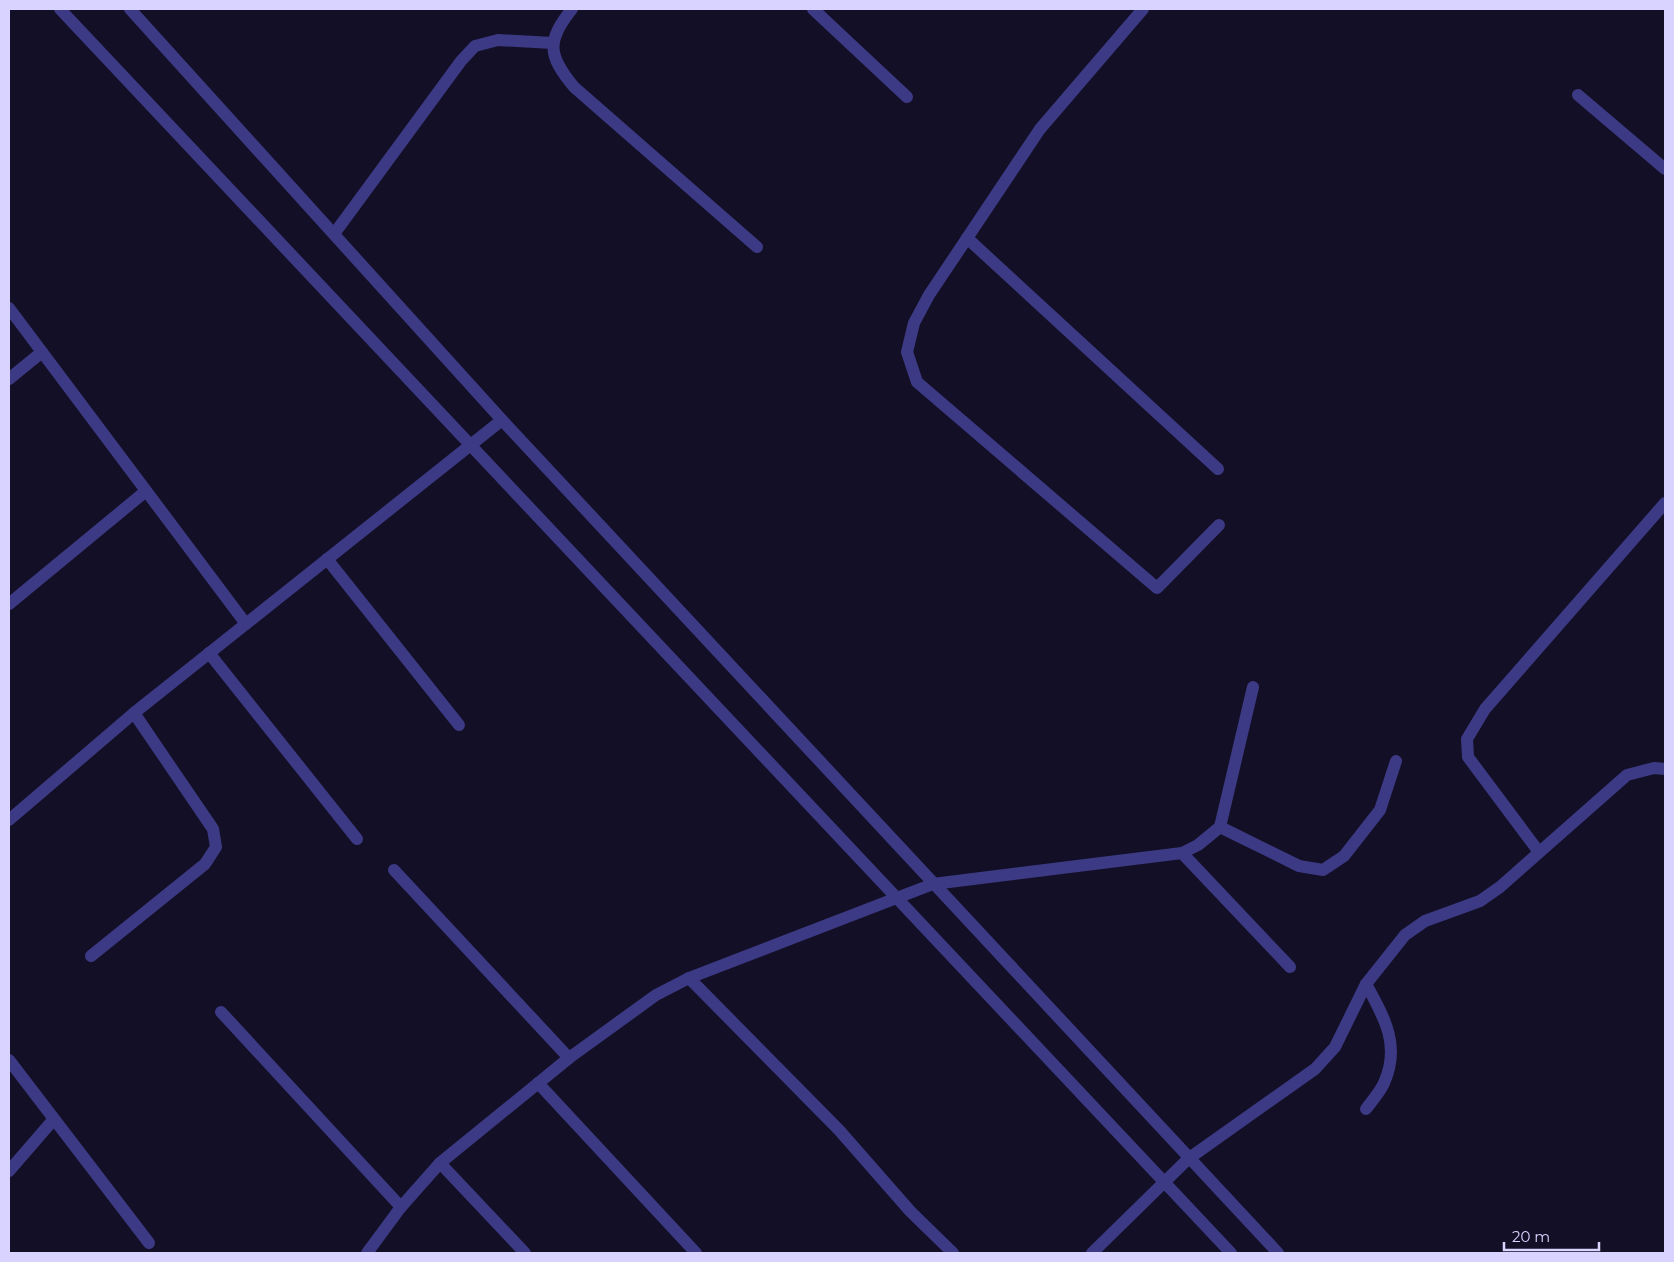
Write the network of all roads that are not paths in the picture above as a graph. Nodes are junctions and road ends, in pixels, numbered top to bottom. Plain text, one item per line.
1 (60, 9) edge
2 (130, 9) edge
3 (572, 9) edge
4 (813, 9) edge
5 (1143, 9) edge
6 (553, 43) junction
7 (1578, 95) dead end
8 (907, 96) dead end
9 (1665, 169) edge
10 (334, 234) junction
11 (967, 238) junction
12 (757, 247) dead end
13 (9, 308) edge
14 (42, 352) junction
15 (9, 379) edge
16 (502, 420) junction
17 (471, 445) junction
18 (1218, 469) dead end
19 (146, 491) junction
20 (1665, 503) edge
21 (1219, 524) dead end
22 (328, 559) junction
23 (9, 604) edge
24 (246, 624) junction
25 (209, 653) junction
26 (1253, 687) dead end
27 (134, 713) junction
28 (459, 725) dead end
29 (1396, 761) dead end
30 (1665, 770) edge
31 (9, 820) edge
32 (1220, 827) junction
33 (357, 839) dead end
34 (1539, 852) junction
35 (1182, 853) junction
36 (394, 870) dead end
37 (933, 884) junction
38 (897, 898) junction
39 (91, 956) dead end
40 (1290, 967) dead end
41 (689, 978) junction
42 (1366, 984) junction
43 (221, 1012) dead end
44 (569, 1058) junction
45 (9, 1060) edge
46 (538, 1083) junction
47 (1366, 1109) dead end
48 (54, 1119) junction
49 (1188, 1159) junction
50 (440, 1163) junction
51 (9, 1171) edge
52 (1164, 1183) junction
53 (402, 1207) junction
54 (150, 1243) dead end
55 (367, 1253) edge
56 (525, 1253) edge
57 (696, 1253) edge
58 (952, 1253) edge
59 (1092, 1253) edge
60 (1231, 1253) edge
61 (1278, 1253) edge

1 - 17 street
2 - 10 street
3 - 6 street
4 - 8 street
5 - 11 street
6 - 10 street
6 - 12 street
7 - 9 street
10 - 16 street
11 - 18 street
11 - 21 street
13 - 14 street
14 - 15 street
14 - 19 street
16 - 17 street
16 - 37 street
17 - 22 street
17 - 38 street
19 - 23 street
19 - 24 street
20 - 34 street
22 - 24 street
22 - 28 street
24 - 25 street
25 - 27 street
25 - 33 street
26 - 32 street
27 - 31 street
27 - 39 street
29 - 32 street
30 - 34 street
32 - 35 street
34 - 42 street
35 - 37 street
35 - 40 street
36 - 44 street
37 - 38 street
37 - 49 street
38 - 41 street
38 - 52 street
41 - 44 street
41 - 58 street
42 - 47 street
42 - 49 street
43 - 53 street
44 - 46 street
45 - 48 street
46 - 50 street
46 - 57 street
48 - 51 street
48 - 54 street
49 - 52 street
49 - 61 street
50 - 53 street
50 - 56 street
52 - 59 street
52 - 60 street
53 - 55 street

